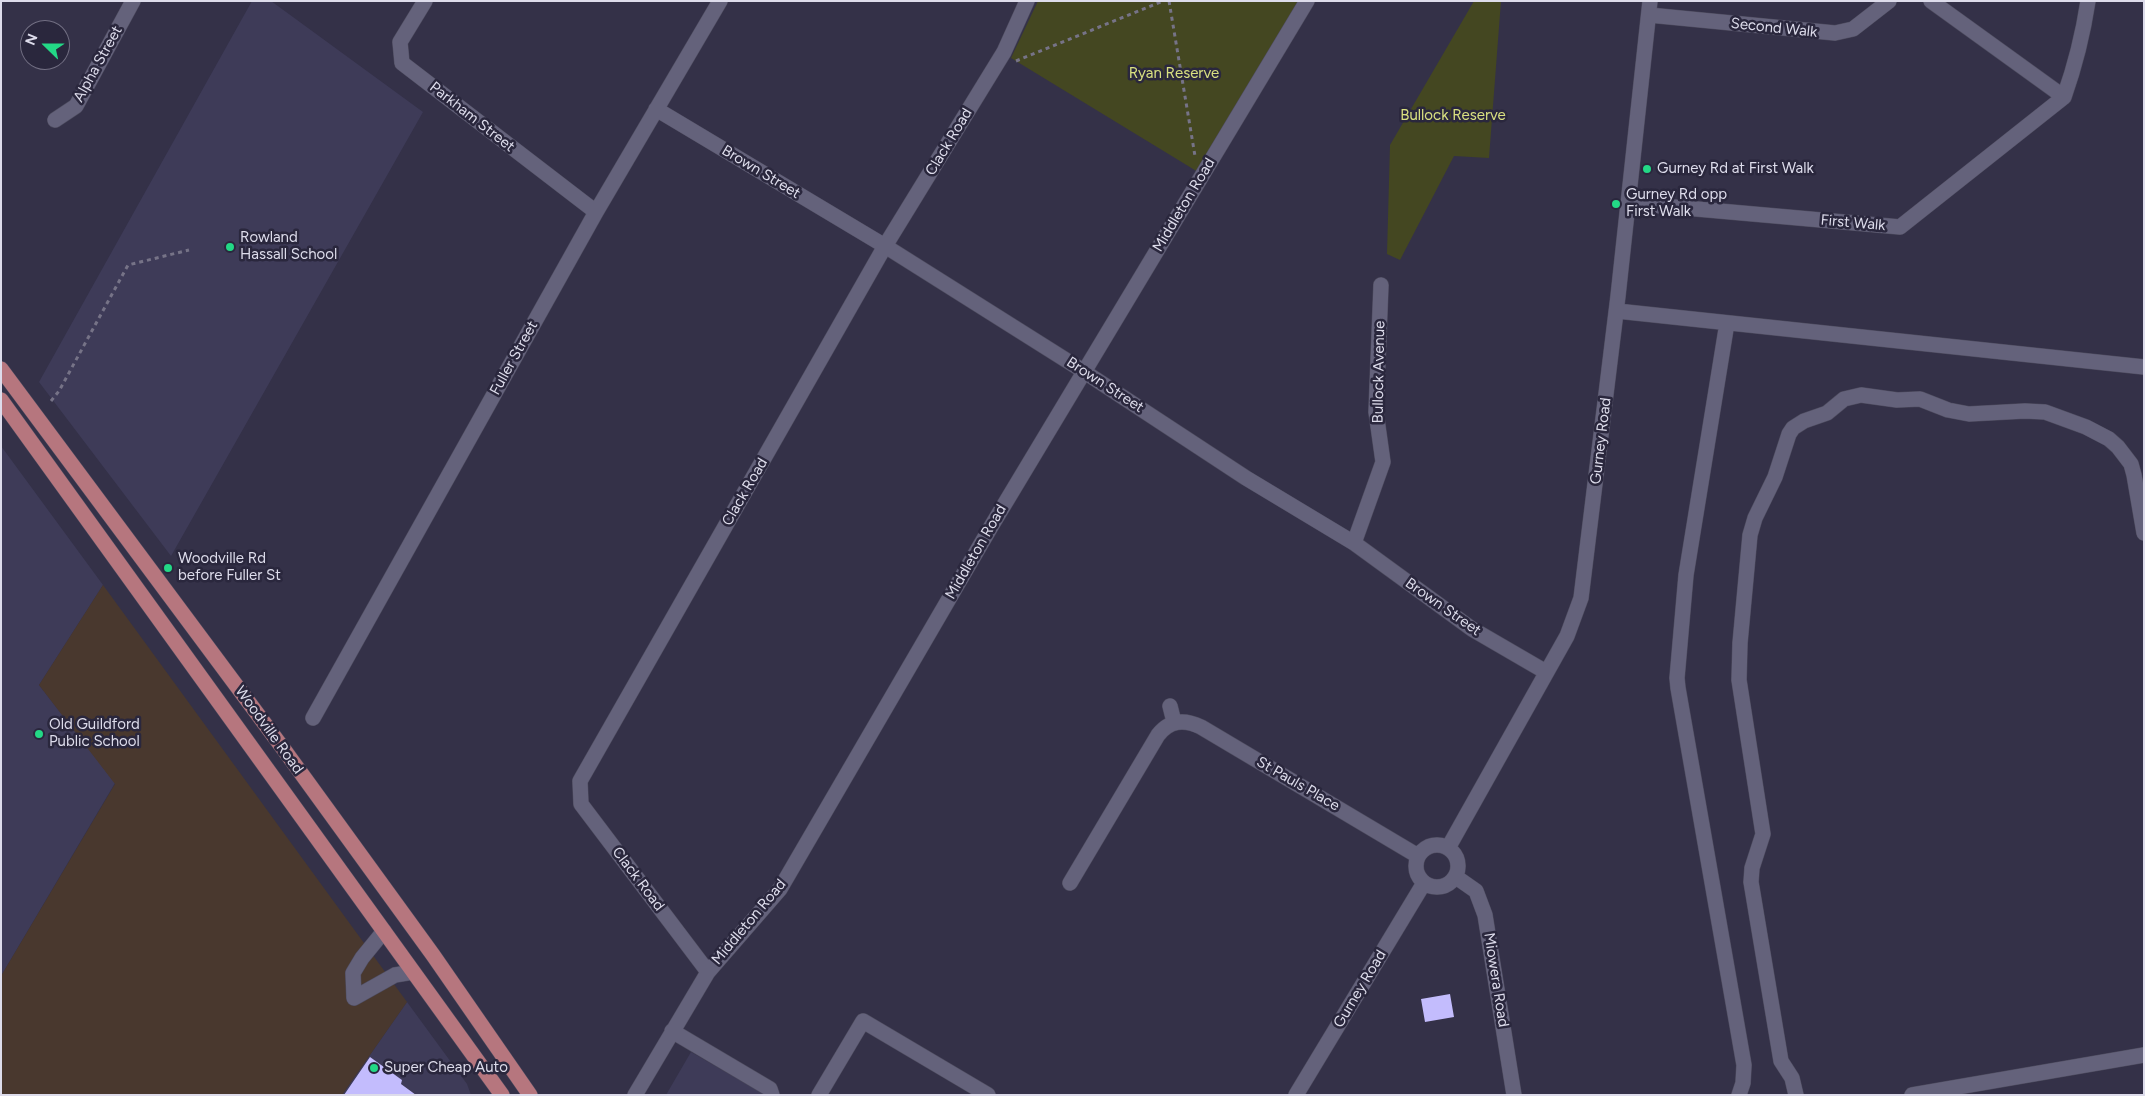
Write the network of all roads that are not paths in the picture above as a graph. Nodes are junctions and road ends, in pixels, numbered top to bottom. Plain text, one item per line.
1 (133, 1) edge
2 (425, 1) edge
3 (720, 1) edge
4 (1028, 1) edge
5 (1307, 1) edge
6 (1889, 1) edge
7 (1931, 1) edge
8 (2088, 1) edge
9 (1649, 8) edge
10 (2064, 97) junction
11 (656, 108) junction
12 (56, 120) dead end
13 (1629, 203) junction
14 (596, 212) junction
15 (885, 246) junction
16 (1381, 285) dead end
17 (1616, 311) junction
18 (1727, 323) junction
19 (2144, 367) edge
20 (1, 369) edge
21 (1084, 371) junction
22 (1, 400) edge
23 (2144, 533) edge
24 (1354, 543) junction
25 (1546, 672) junction
26 (1170, 706) dead end
27 (313, 718) dead end
28 (1174, 722) junction
29 (1448, 848) junction
30 (1418, 856) junction
31 (1456, 877) junction
32 (1070, 883) dead end
33 (1424, 883) junction
34 (384, 931) junction
35 (413, 972) junction
36 (708, 972) junction
37 (672, 1031) junction
38 (2144, 1055) edge
39 (502, 1095) edge
40 (530, 1095) edge
41 (635, 1095) edge
42 (772, 1095) edge
43 (819, 1095) edge
44 (988, 1095) edge
45 (1296, 1095) edge
46 (1514, 1095) edge
47 (1738, 1095) edge
48 (1796, 1095) edge
49 (1912, 1095) edge

1 - 12 street, Alpha Street
2 - 14 street, Parkham Street
3 - 11 street, Fuller Street
4 - 15 street, Clack Road
5 - 21 street, Middleton Road
6 - 9 street, Second Walk
7 - 10 street
8 - 10 street
9 - 13 street, Gurney Road
10 - 13 street, First Walk
11 - 14 street, Fuller Street
11 - 15 street, Brown Street
13 - 17 street, Gurney Road
14 - 27 street, Fuller Street
15 - 21 street, Brown Street
15 - 36 street, Clack Road
16 - 24 street, Bullock Avenue
17 - 18 street
17 - 25 street, Gurney Road
18 - 19 street
18 - 47 street
20 - 40 main road, Woodville Road
21 - 24 street, Brown Street
21 - 36 street, Middleton Road
22 - 34 main road, Woodville Road
23 - 48 street
24 - 25 street, Brown Street
25 - 29 street, Gurney Road
26 - 28 street
28 - 30 street, St Pauls Place
28 - 32 street
29 - 30 street
29 - 31 street
30 - 33 street
31 - 33 street
31 - 46 street, Miowera Road
33 - 45 street, Gurney Road
34 - 35 main road, Woodville Road
34 - 35 street
35 - 39 main road, Woodville Road
36 - 37 street, Middleton Road
37 - 41 street, Middleton Road
37 - 42 street
38 - 49 street
43 - 44 street

